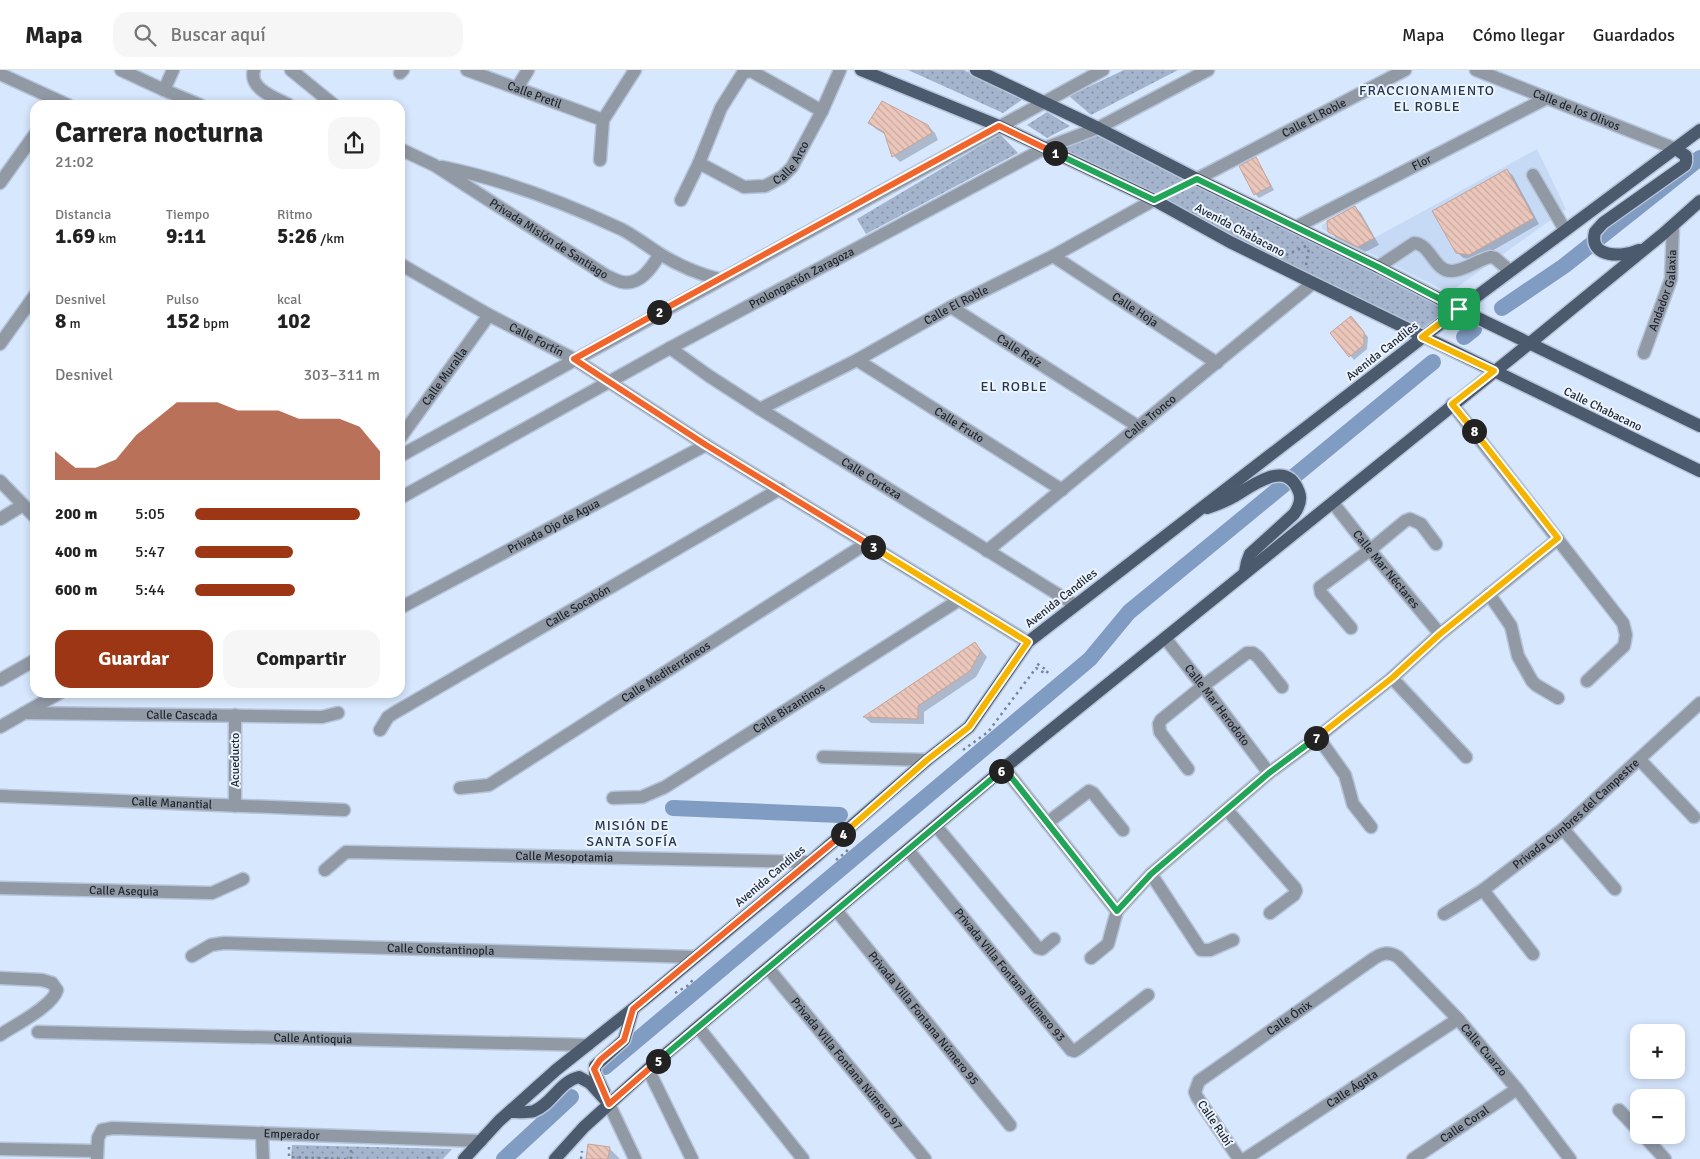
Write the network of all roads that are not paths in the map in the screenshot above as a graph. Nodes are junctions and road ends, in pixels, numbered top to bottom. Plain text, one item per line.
1 (121, 70) edge
2 (172, 70) edge
3 (254, 70) edge
4 (291, 70) edge
5 (467, 70) edge
6 (528, 70) edge
7 (634, 70) edge
8 (840, 70) edge
9 (861, 70) edge
10 (976, 70) edge
11 (1103, 70) edge
12 (1208, 70) edge
13 (1405, 70) edge
14 (1476, 70) edge
15 (0, 74) edge
16 (517, 88) junction
17 (164, 90) junction
18 (1548, 98) junction
19 (53, 100) edge
20 (188, 100) edge
21 (281, 100) edge
22 (328, 100) edge
23 (1045, 102) junction
24 (822, 111) junction
25 (603, 120) junction
26 (999, 126) junction
27 (1098, 128) junction
28 (1700, 130) edge
29 (30, 141) edge
30 (1045, 148) junction
31 (1676, 149) junction
32 (405, 152) edge
33 (600, 160) dead end
34 (699, 163) junction
35 (434, 166) junction
36 (1533, 175) dead end
37 (1197, 179) junction
38 (0, 183) edge
39 (681, 200) dead end
40 (1154, 200) junction
41 (1700, 201) edge
42 (1673, 226) junction
43 (1296, 227) junction
44 (1565, 230) junction
45 (1648, 246) junction
46 (660, 254) junction
47 (1053, 256) junction
48 (1378, 267) junction
49 (405, 268) edge
50 (1510, 271) junction
51 (719, 279) junction
52 (1308, 281) junction
53 (30, 303) edge
54 (952, 307) junction
55 (1459, 309) junction
56 (489, 315) junction
57 (1422, 337) junction
58 (1530, 343) junction
59 (0, 344) edge
60 (670, 348) junction
61 (1644, 353) dead end
62 (574, 359) junction
63 (857, 360) junction
64 (1217, 363) junction
65 (1494, 371) junction
66 (608, 382) junction
67 (1452, 404) junction
68 (760, 409) junction
69 (1700, 426) edge
70 (1139, 427) junction
71 (405, 431) edge
72 (706, 445) junction
73 (405, 453) edge
74 (1700, 471) edge
75 (0, 481) edge
76 (780, 489) junction
77 (1062, 490) junction
78 (405, 495) edge
79 (1333, 503) junction
80 (23, 505) junction
81 (30, 512) edge
82 (1195, 512) junction
83 (0, 519) edge
84 (1558, 538) junction
85 (867, 543) junction
86 (1436, 544) dead end
87 (1370, 550) junction
88 (987, 551) junction
89 (1245, 572) junction
90 (1489, 594) junction
91 (960, 600) junction
92 (405, 605) edge
93 (1075, 605) junction
94 (1351, 628) dead end
95 (1440, 634) junction
96 (1165, 638) junction
97 (1028, 642) junction
98 (30, 663) edge
99 (1392, 678) junction
100 (0, 680) edge
101 (1587, 681) dead end
102 (1203, 686) junction
103 (1282, 687) dead end
104 (50, 698) edge
105 (1558, 698) dead end
106 (1700, 704) edge
107 (24, 713) junction
108 (338, 713) dead end
109 (235, 715) junction
110 (0, 727) edge
111 (380, 730) dead end
112 (1318, 737) junction
113 (823, 757) dead end
114 (1466, 757) dead end
115 (927, 760) junction
116 (1640, 760) junction
117 (1004, 768) junction
118 (1188, 769) dead end
119 (1269, 773) junction
120 (460, 788) dead end
121 (0, 796) edge
122 (613, 798) dead end
123 (235, 806) junction
124 (344, 810) dead end
125 (1227, 810) junction
126 (1694, 817) dead end
127 (1047, 823) junction
128 (936, 826) junction
129 (1371, 827) dead end
130 (1563, 829) junction
131 (1123, 830) dead end
132 (908, 850) junction
133 (810, 862) junction
134 (325, 870) dead end
135 (1151, 874) junction
136 (243, 879) dead end
137 (0, 888) edge
138 (1616, 889) dead end
139 (1483, 890) junction
140 (836, 910) junction
141 (1117, 911) junction
142 (1270, 913) dead end
143 (1444, 914) dead end
144 (1054, 939) dead end
145 (1233, 940) dead end
146 (1386, 953) joint
147 (1533, 954) dead end
148 (192, 956) dead end
149 (695, 957) junction
150 (1092, 958) dead end
151 (768, 968) junction
152 (0, 978) edge
153 (1148, 995) dead end
154 (633, 1009) junction
155 (1458, 1019) junction
156 (698, 1027) junction
157 (38, 1032) dead end
158 (0, 1036) edge
159 (588, 1045) junction
160 (648, 1069) junction
161 (1196, 1086) joint
162 (1517, 1089) junction
163 (609, 1104) junction
164 (1619, 1110) dead end
165 (510, 1112) junction
166 (1630, 1122) edge
167 (1010, 1125) dead end
168 (262, 1133) junction
169 (481, 1141) junction
170 (1652, 1144) edge
171 (0, 1149) edge
172 (97, 1155) edge
173 (263, 1159) edge
174 (464, 1159) edge
175 (555, 1159) edge
176 (635, 1159) edge
177 (692, 1159) edge
178 (803, 1159) edge
179 (925, 1159) edge
180 (1239, 1159) edge
181 (1245, 1159) edge
182 (1413, 1159) edge
183 (1570, 1159) edge
184 (1666, 1159) edge

1 - 17 street
2 - 17 street
3 - 21 street
4 - 22 street
5 - 16 street, Calle Pretil
6 - 16 street
7 - 25 street
8 - 24 street, Calle Arco
9 - 26 main road, Avenida Chabacano
10 - 23 main road, Avenida Chabacano
11 - 23 street
12 - 27 street, Prolongación Zaragoza
13 - 37 street, Calle El Roble
14 - 18 street, Calle de los Olivos
15 - 19 street
16 - 25 street, Calle Pretil
17 - 20 street
18 - 31 street, Calle de los Olivos
18 - 43 street, Flor
23 - 26 street
23 - 27 main road, Avenida Chabacano
24 - 34 street, Calle Arco
24 - 34 street
25 - 33 street
26 - 30 main road, Avenida Chabacano
26 - 51 street
27 - 30 street, Prolongación Zaragoza
27 - 37 main road, Avenida Chabacano
28 - 31 main road, Avenida Candiles
29 - 38 street
30 - 40 main road, Avenida Chabacano
30 - 60 street, Prolongación Zaragoza
31 - 44 main road, Avenida Candiles
31 - 45 main road
32 - 35 street, Privada Misión de Santiago
34 - 39 street
35 - 46 street, Privada Misión de Santiago
35 - 46 street, Privada Misión de Santiago
36 - 44 street
37 - 43 main road, Avenida Chabacano
40 - 47 street, Calle El Roble
40 - 52 main road, Avenida Chabacano
41 - 42 main road
42 - 45 main road
42 - 61 street, Andador Galaxia
43 - 48 main road, Avenida Chabacano
44 - 50 main road, Avenida Candiles
45 - 58 main road
46 - 51 street, Privada Misión de Santiago
47 - 54 street, Calle El Roble
47 - 64 street, Calle Hoja
48 - 50 street
48 - 55 main road, Avenida Chabacano
49 - 56 street, Calle Fortín
50 - 55 main road, Avenida Candiles
51 - 62 street
52 - 57 main road, Avenida Chabacano
52 - 64 street, Calle Tronco
53 - 59 street
54 - 63 street, Calle El Roble
54 - 70 street, Calle Raíz
55 - 57 main road, Avenida Candiles
55 - 58 main road, Avenida Chabacano
56 - 62 street, Calle Fortín
56 - 71 street, Calle Muralla
57 - 65 main road, Avenida Chabacano
57 - 82 main road, Avenida Candiles
58 - 65 main road
58 - 69 main road
60 - 66 street, Prolongación Zaragoza
60 - 68 street, Calle Corteza
62 - 66 street, Calle Fortín
62 - 73 street
63 - 68 street, Calle El Roble
63 - 77 street, Calle Fruto
64 - 70 street, Calle Tronco
65 - 67 main road
65 - 74 main road, Calle Chabacano
66 - 72 street, Calle Fortín
66 - 78 street, Prolongación Zaragoza
67 - 79 main road
67 - 84 street
68 - 88 street, Calle Corteza
70 - 77 street, Calle Tronco
72 - 76 street, Calle Fortín
72 - 92 street, Privada Ojo de Agua
75 - 80 street
76 - 85 street, Calle Fortín
76 - 111 street, Calle Socabón
77 - 88 street, Calle Tronco
79 - 87 street, Calle Mar Néctares
79 - 89 main road
80 - 81 street
80 - 83 street
82 - 89 main road
82 - 93 main road, Avenida Candiles
84 - 90 street
84 - 101 street
85 - 91 street, Calle Fortín
85 - 120 street, Calle Mediterráneos
86 - 87 street
87 - 94 street
87 - 95 street, Calle Mar Néctares
88 - 93 street, Calle Corteza
89 - 96 main road
90 - 95 street
90 - 105 street
91 - 97 street, Calle Fortín
91 - 122 street, Calle Bizantinos
93 - 97 main road, Avenida Candiles
95 - 99 street
96 - 102 street, Calle Mar Herodoto
96 - 117 main road
97 - 115 main road, Avenida Candiles
98 - 100 street
99 - 112 street
99 - 114 street
102 - 103 street
102 - 118 street
102 - 119 street, Calle Mar Herodoto
104 - 107 street
106 - 116 street, Privada Cumbres del Campestre
107 - 109 street, Calle Cascada
107 - 110 street
108 - 109 street, Calle Cascada
109 - 123 street, Acueducto
112 - 119 street
112 - 129 street
113 - 115 street
115 - 133 main road, Avenida Candiles
116 - 126 street
116 - 130 street, Privada Cumbres del Campestre
117 - 127 street
117 - 128 main road
119 - 125 street
121 - 123 street, Calle Manantial
123 - 124 street, Calle Manantial
125 - 135 street
125 - 142 street
127 - 131 street
127 - 141 street
128 - 132 main road
128 - 144 street
130 - 138 street
130 - 139 street, Privada Cumbres del Campestre
132 - 140 main road
132 - 153 street, Privada Villa Fontana Número 93
133 - 134 street, Calle Mesopotamia
133 - 149 main road, Avenida Candiles
135 - 141 street
135 - 145 street
136 - 137 street, Calle Asequia
139 - 143 street, Privada Cumbres del Campestre
139 - 147 street
140 - 151 main road
140 - 167 street, Privada Villa Fontana Número 95
141 - 150 street
146 - 155 street, Calle Cuarzo
146 - 161 street, Calle Ónix
148 - 149 street, Calle Constantinopla
149 - 154 main road, Avenida Candiles
151 - 156 main road
151 - 179 street, Privada Villa Fontana Número 97
152 - 158 street
154 - 159 main road, Avenida Candiles
154 - 163 main road
155 - 162 street, Calle Cuarzo
155 - 181 street, Calle Ágata
156 - 160 main road
156 - 178 street
157 - 159 street, Calle Antioquia
159 - 165 main road, Avenida Candiles
160 - 163 main road
160 - 177 street
161 - 180 street, Calle Rubí
162 - 182 street, Calle Coral
162 - 183 street, Calle Cuarzo
163 - 165 main road
163 - 175 main road
163 - 176 street
164 - 166 street
165 - 169 main road, Avenida Candiles
168 - 169 street, Emperador
168 - 172 street, Emperador
168 - 173 street
169 - 174 main road, Avenida Candiles
170 - 184 street
171 - 172 street

